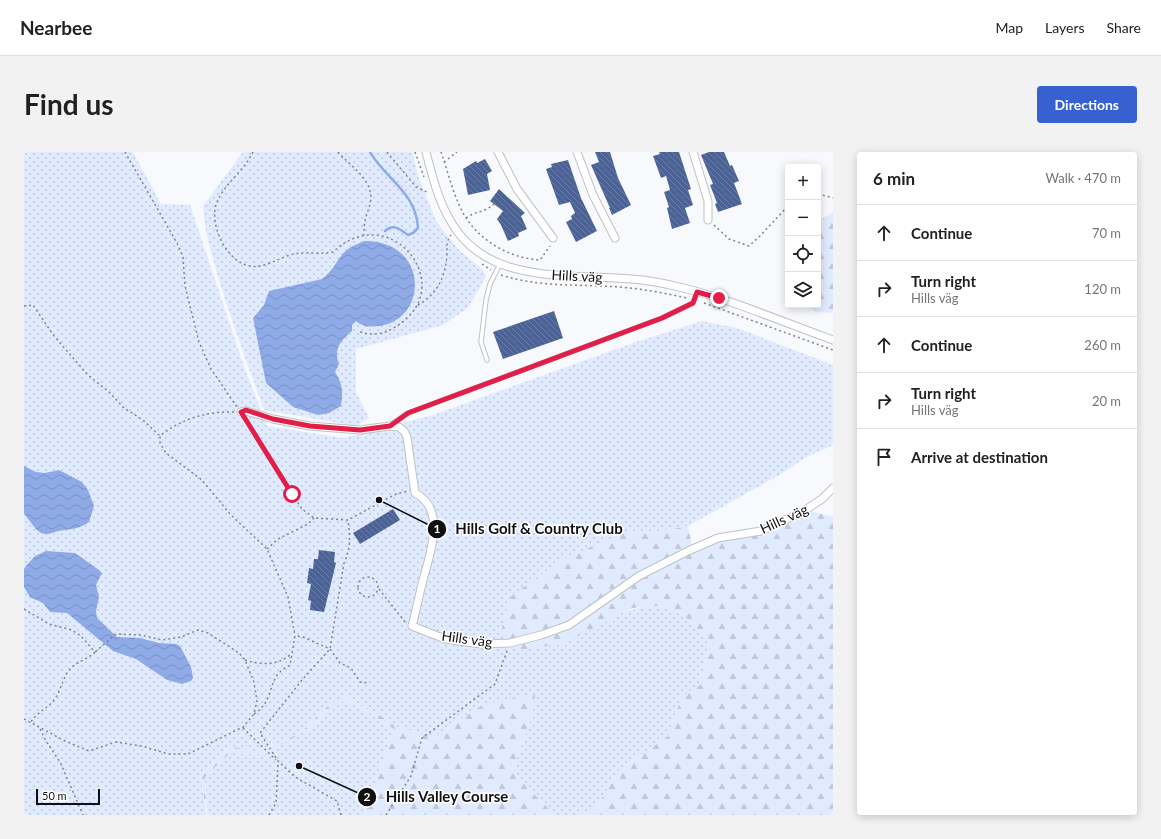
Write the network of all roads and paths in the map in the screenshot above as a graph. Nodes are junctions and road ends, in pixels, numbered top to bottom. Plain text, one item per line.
1 (125, 152) edge
2 (253, 152) edge
3 (338, 152) edge
4 (387, 152) edge
5 (426, 152) edge
6 (441, 152) edge
7 (457, 152) edge
8 (498, 152) edge
9 (577, 152) edge
10 (693, 152) edge
11 (444, 162) junction
12 (430, 193) dead end
13 (821, 195) edge
14 (833, 198) edge
15 (494, 204) dead end
16 (785, 209) edge
17 (466, 218) junction
18 (708, 220) joint
19 (364, 235) junction
20 (451, 235) dead end
21 (554, 238) joint
22 (615, 238) dead end
23 (500, 264) junction
24 (697, 292) junction
25 (417, 305) junction
26 (24, 306) edge
27 (358, 331) dead end
28 (833, 340) edge
29 (487, 360) dead end
30 (241, 412) junction
31 (390, 426) junction
32 (160, 436) junction
33 (833, 488) edge
34 (415, 493) junction
35 (314, 518) junction
36 (348, 520) junction
37 (266, 549) junction
38 (378, 589) junction
39 (24, 609) edge
40 (412, 626) junction
41 (295, 636) junction
42 (510, 643) junction
43 (330, 649) junction
44 (95, 652) junction
45 (291, 655) junction
46 (245, 660) junction
47 (369, 683) dead end
48 (254, 714) junction
49 (24, 719) edge
50 (30, 724) junction
51 (243, 727) junction
52 (40, 728) junction
53 (278, 762) junction
54 (83, 815) edge
55 (269, 815) edge
56 (341, 815) edge
57 (386, 815) edge

1 - 30 path
2 - 19 path
3 - 19 path
4 - 12 path
5 - 23 street, Hills väg
6 - 11 path
7 - 11 path
8 - 21 street
9 - 22 street
10 - 18 street
11 - 17 path
13 - 14 path
15 - 17 path
16 - 18 path
17 - 21 path
19 - 25 path
20 - 25 path
23 - 24 street, Hills väg
23 - 29 lane
24 - 28 street, Hills väg
24 - 31 lane
25 - 27 path
26 - 32 path
30 - 31 street
30 - 32 path
30 - 35 path
31 - 34 street
32 - 37 path
33 - 42 street, Hills väg
34 - 36 path
34 - 40 street
35 - 36 path
35 - 37 path
36 - 43 path
37 - 41 path
38 - 38 path
38 - 40 path
39 - 44 path
40 - 42 street, Hills väg
41 - 43 path
41 - 45 path
42 - 57 path
43 - 47 path
43 - 53 path
44 - 46 path
44 - 50 path
45 - 46 path
45 - 48 path
46 - 48 path
48 - 51 path
49 - 50 path
50 - 52 path
51 - 52 path
51 - 53 path
52 - 54 path
53 - 55 path
53 - 56 path

